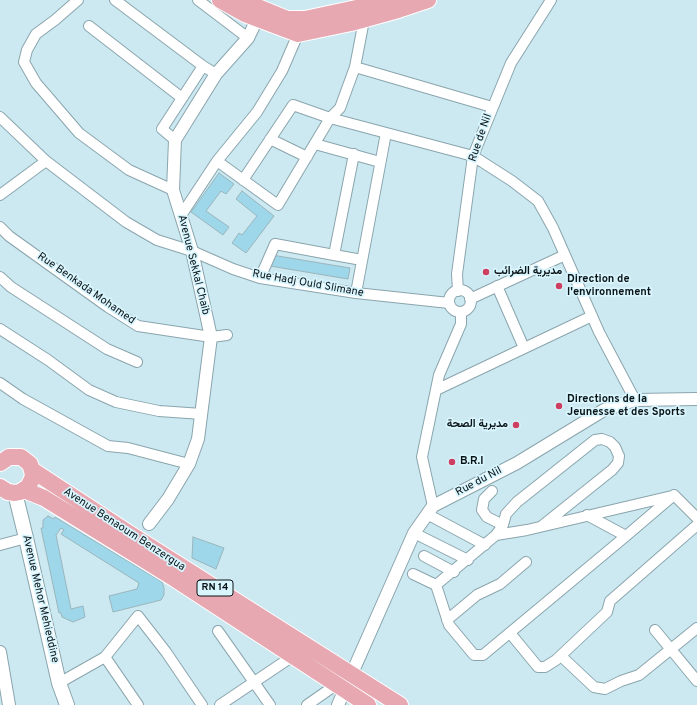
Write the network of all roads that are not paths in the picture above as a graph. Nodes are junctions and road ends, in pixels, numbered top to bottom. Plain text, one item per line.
1 (78, 0) edge
2 (115, 0) edge
3 (198, 0) edge
4 (220, 0) edge
5 (243, 0) edge
6 (394, 0) edge
7 (428, 0) edge
8 (551, 0) edge
9 (258, 9) edge
10 (358, 9) edge
11 (89, 26) dead end
12 (298, 34) junction
13 (248, 38) junction
14 (203, 66) junction
15 (355, 67) junction
16 (216, 74) junction
17 (182, 98) junction
18 (492, 107) junction
19 (0, 117) edge
20 (330, 118) junction
21 (386, 133) junction
22 (270, 139) junction
23 (175, 140) junction
24 (315, 144) junction
25 (354, 154) junction
26 (473, 156) junction
27 (307, 157) junction
28 (46, 161) junction
29 (217, 162) junction
30 (380, 162) junction
31 (243, 180) junction
32 (173, 190) junction
33 (0, 195) edge
34 (182, 214) junction
35 (0, 227) edge
36 (192, 251) junction
37 (334, 255) junction
38 (565, 255) junction
39 (362, 260) junction
40 (0, 277) edge
41 (260, 278) junction
42 (497, 286) junction
43 (458, 291) junction
44 (356, 293) junction
45 (470, 298) junction
46 (449, 303) junction
47 (461, 312) junction
48 (592, 316) junction
49 (0, 329) edge
50 (228, 335) dead end
51 (211, 337) junction
52 (524, 348) junction
53 (137, 362) dead end
54 (0, 383) edge
55 (436, 390) junction
56 (697, 399) edge
57 (635, 400) junction
58 (202, 414) junction
59 (0, 448) edge
60 (16, 456) junction
61 (0, 463) edge
62 (189, 464) junction
63 (32, 470) junction
64 (0, 486) edge
65 (492, 491) dead end
66 (20, 492) junction
67 (674, 495) junction
68 (430, 510) junction
69 (587, 516) junction
70 (697, 518) edge
71 (150, 524) junction
72 (503, 525) junction
73 (697, 525) edge
74 (542, 526) junction
75 (127, 532) junction
76 (414, 533) junction
77 (496, 536) junction
78 (626, 536) junction
79 (26, 538) junction
80 (0, 544) edge
81 (485, 545) junction
82 (149, 546) junction
83 (424, 556) dead end
84 (468, 560) junction
85 (526, 562) dead end
86 (454, 572) junction
87 (413, 574) dead end
88 (436, 585) junction
89 (447, 620) junction
90 (697, 628) edge
91 (655, 630) dead end
92 (218, 631) dead end
93 (510, 633) junction
94 (671, 650) junction
95 (0, 652) edge
96 (293, 656) junction
97 (562, 656) junction
98 (105, 657) junction
99 (351, 674) junction
100 (697, 681) edge
101 (254, 682) junction
102 (59, 683) junction
103 (340, 687) junction
104 (135, 704) edge
105 (9, 705) edge
106 (67, 705) edge
107 (202, 705) edge
108 (220, 705) edge
109 (270, 705) edge
110 (307, 705) edge
111 (338, 705) edge
112 (368, 705) edge
113 (400, 705) edge

1 - 32 street
2 - 14 street
3 - 13 street
4 - 9 main road
5 - 9 main road
6 - 10 main road
7 - 10 main road
8 - 18 street, Rue de Nil
9 - 10 main road
9 - 12 main road
9 - 13 street, Avenue Sekkal Chaib
10 - 12 main road
10 - 15 street
11 - 17 street
12 - 29 street
13 - 16 street, Avenue Sekkal Chaib
14 - 16 street
14 - 17 street
15 - 18 street
15 - 20 street
16 - 23 street, Avenue Sekkal Chaib
17 - 23 street
18 - 26 street, Rue de Nil
19 - 28 street, Rue Hadj Ould Slimane
20 - 21 street
20 - 22 street
20 - 24 street
21 - 26 street
21 - 30 street
22 - 27 street
22 - 31 street
23 - 32 street, Avenue Sekkal Chaib
24 - 25 street
24 - 27 street
25 - 30 street
25 - 37 street
26 - 38 street
26 - 43 street, Rue de Nil
27 - 31 street
28 - 33 street
28 - 36 street, Rue Hadj Ould Slimane
29 - 31 street
29 - 34 street
30 - 39 street
32 - 34 street, Avenue Sekkal Chaib
34 - 36 street, Avenue Sekkal Chaib
35 - 51 street, Rue Benkada Mohamed
36 - 41 street, Rue Hadj Ould Slimane
36 - 51 street, Avenue Sekkal Chaib
37 - 39 street
37 - 41 street
38 - 42 street
38 - 48 street
39 - 44 street
40 - 53 street
41 - 44 street, Rue Hadj Ould Slimane
42 - 45 street
42 - 52 street
43 - 45 street
43 - 46 street
44 - 46 street, Rue Hadj Ould Slimane
45 - 47 street
46 - 47 street
47 - 55 street
48 - 52 street
48 - 57 street
49 - 58 street
50 - 51 street, Rue Benkada Mohamed
51 - 58 street, Avenue Sekkal Chaib
52 - 55 street
54 - 62 street
55 - 68 street
56 - 57 street, Rue du Nil
57 - 68 street, Rue du Nil
58 - 62 street, Avenue Sekkal Chaib
59 - 60 main road
60 - 61 main road
60 - 63 main road, Avenue Benaoum Benzergua
62 - 71 street, Avenue Sekkal Chaib
63 - 66 main road
63 - 75 main road, Avenue Benaoum Benzergua / RN 14
64 - 66 main road, Avenue Benaoum Benzergua
65 - 72 street
66 - 79 main road, Avenue Mehor Mehieddine
66 - 96 main road, Avenue Benaoum Benzergua / RN 14
67 - 69 street
67 - 70 street
67 - 78 street
68 - 76 street, Rue du Nil
68 - 81 street
69 - 74 street
69 - 78 street
71 - 75 street
71 - 82 street
72 - 74 street
72 - 77 street
73 - 97 street
74 - 77 street
75 - 82 main road, Avenue Benaoum Benzergua / RN 14
76 - 84 street
76 - 99 street, Rue du Nil
77 - 81 street
78 - 93 street
79 - 80 street
79 - 102 main road, Avenue Mehor Mehieddine
81 - 84 street
82 - 99 main road, Avenue Benaoum Benzergua / RN 14
83 - 86 street
84 - 86 street
85 - 89 street
86 - 88 street
87 - 88 street
88 - 89 street
89 - 93 street
90 - 94 street
91 - 94 street
92 - 101 street
93 - 97 street
94 - 97 street
94 - 100 street
95 - 105 street
96 - 101 street
96 - 103 main road, Avenue Benaoum Benzergua / RN 14
98 - 102 street
98 - 104 street
98 - 107 street
99 - 103 street, Rue du Nil
99 - 113 main road, Avenue Benaoum Benzergua / RN 14
101 - 108 street
101 - 109 street
102 - 106 main road, Avenue Mehor Mehieddine
103 - 110 street
103 - 111 street, Rue du Nil
103 - 112 main road, Avenue Benaoum Benzergua / RN 14

